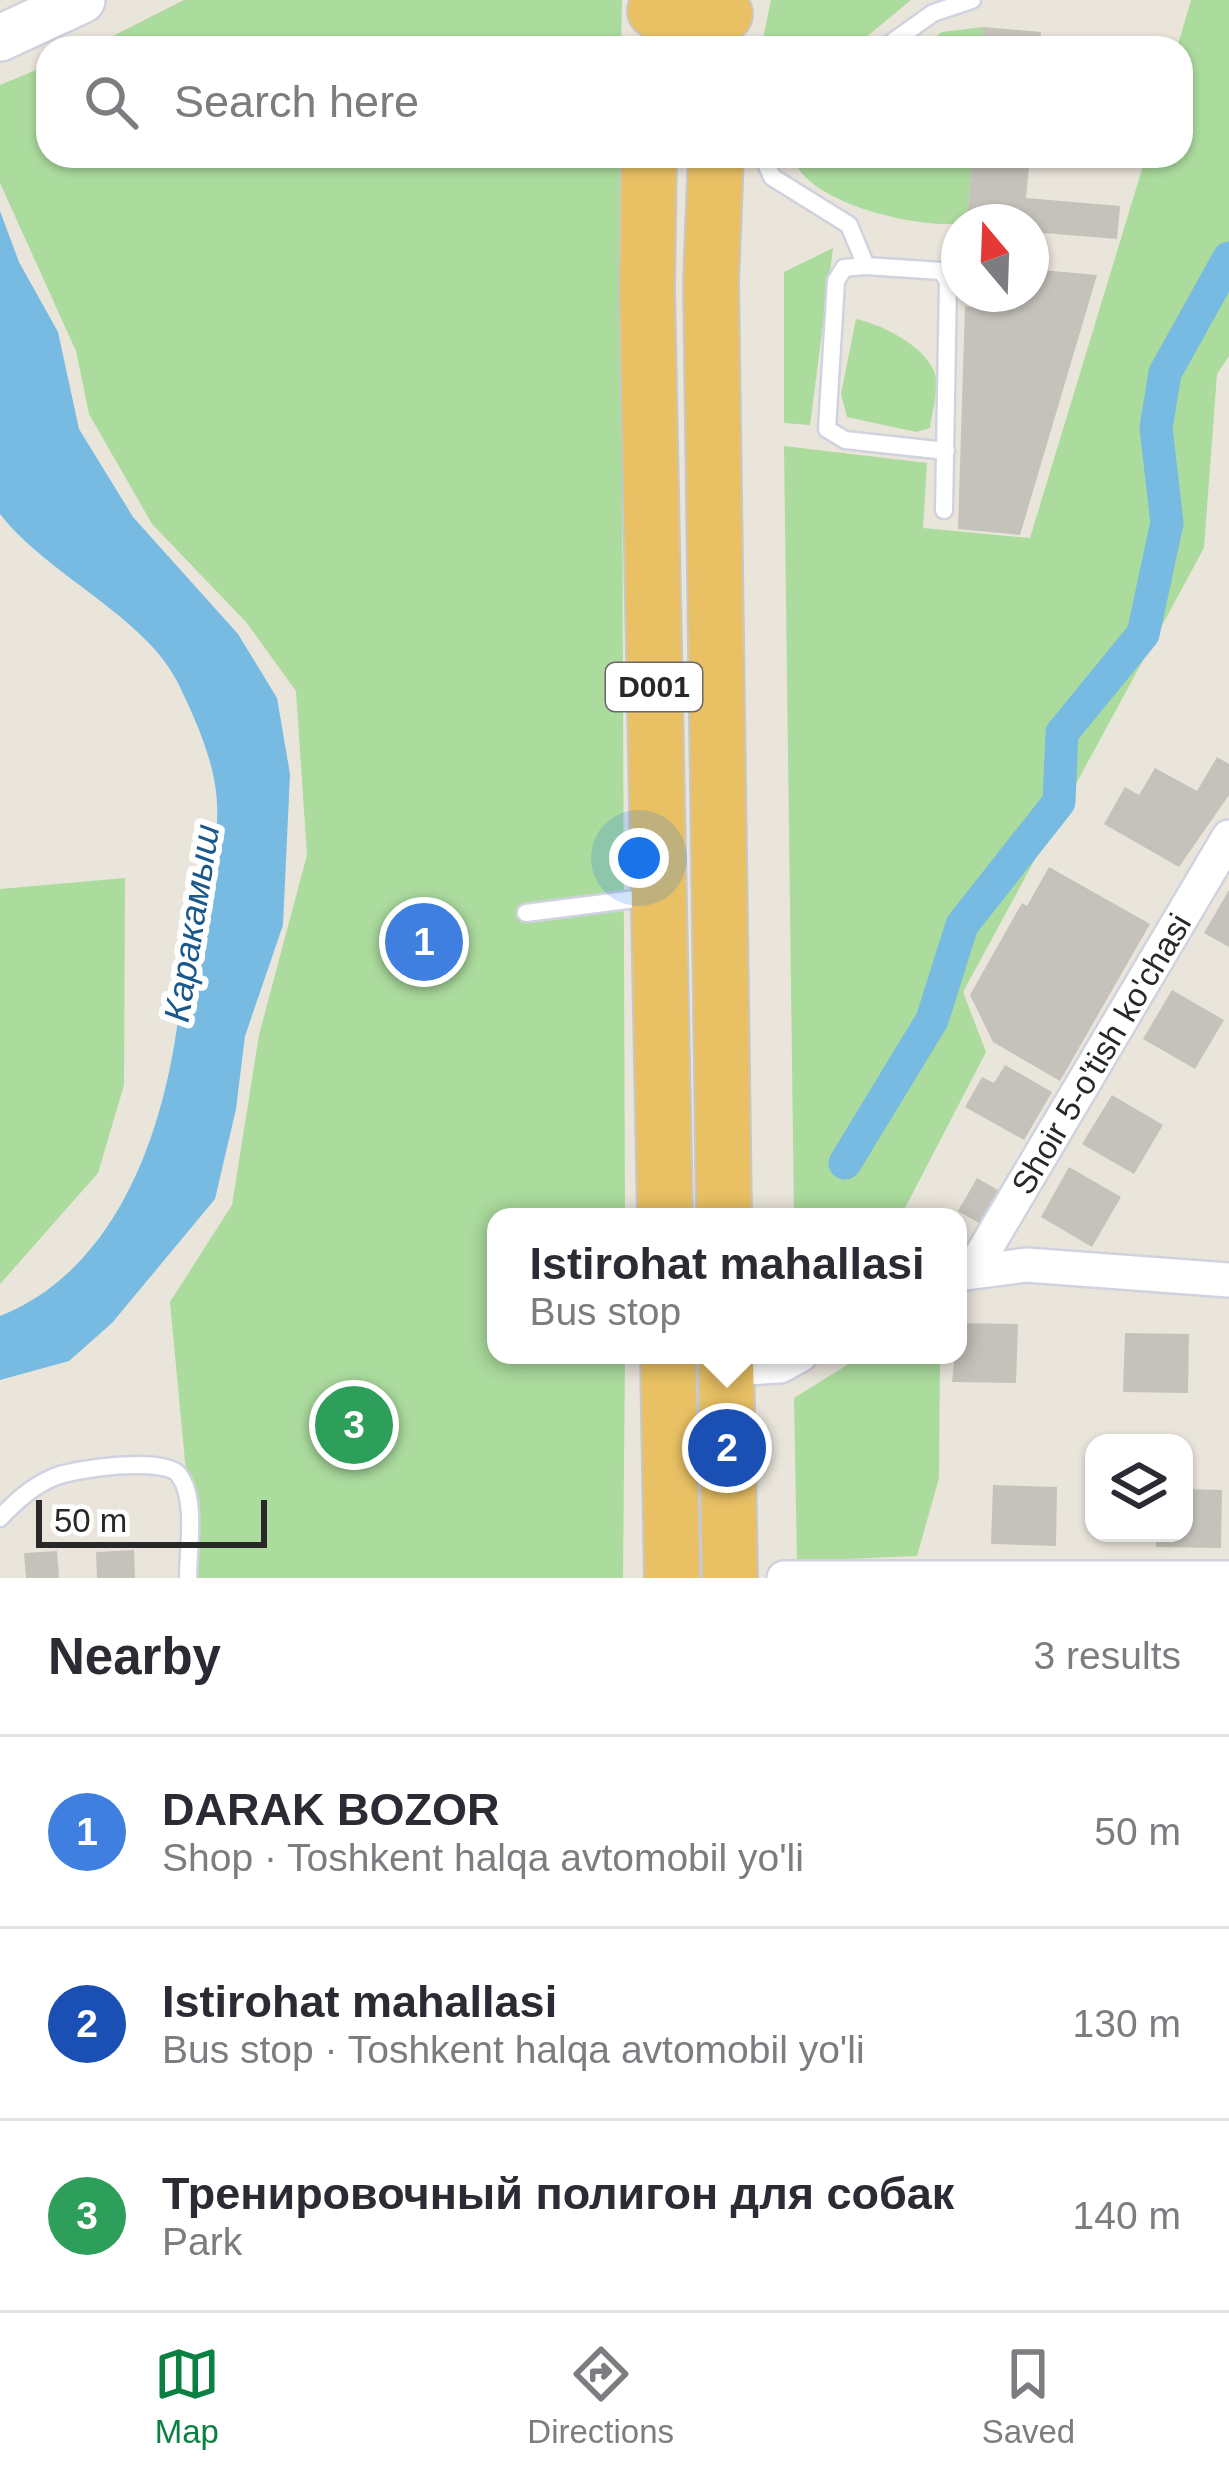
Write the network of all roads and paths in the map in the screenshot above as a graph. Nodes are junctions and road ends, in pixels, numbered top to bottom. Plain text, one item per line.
1 (44, 0) edge
2 (82, 0) edge
3 (972, 0) edge
4 (934, 6) edge
5 (726, 16) edge
6 (0, 20) edge
7 (655, 20) edge
8 (898, 36) edge
9 (0, 38) edge
10 (650, 168) edge
11 (729, 168) edge
12 (753, 168) edge
13 (866, 266) junction
14 (946, 452) junction
15 (944, 510) dead end
16 (1229, 837) edge
17 (658, 896) junction
18 (526, 913) dead end
19 (665, 1208) edge
20 (724, 1208) edge
21 (967, 1269) edge
22 (967, 1271) edge
23 (1229, 1280) edge
24 (668, 1364) edge
25 (726, 1364) edge
26 (753, 1364) edge
27 (784, 1364) edge
28 (0, 1519) edge
29 (1103, 1576) edge
30 (188, 1578) edge
31 (672, 1578) edge
32 (756, 1578) edge
33 (1229, 1578) edge

1 - 6 main road
2 - 9 main road
3 - 4 lane
4 - 8 lane
5 - 7 highway
10 - 17 highway, D001
11 - 20 highway, D001
12 - 13 lane
13 - 14 lane
13 - 14 lane
14 - 15 lane
16 - 21 street, Shoir 5-o'tish ko'chasi
17 - 18 lane
17 - 19 highway, D001
22 - 23 street
24 - 31 highway
25 - 32 highway
26 - 27 street
28 - 30 lane
29 - 32 street
29 - 33 street

